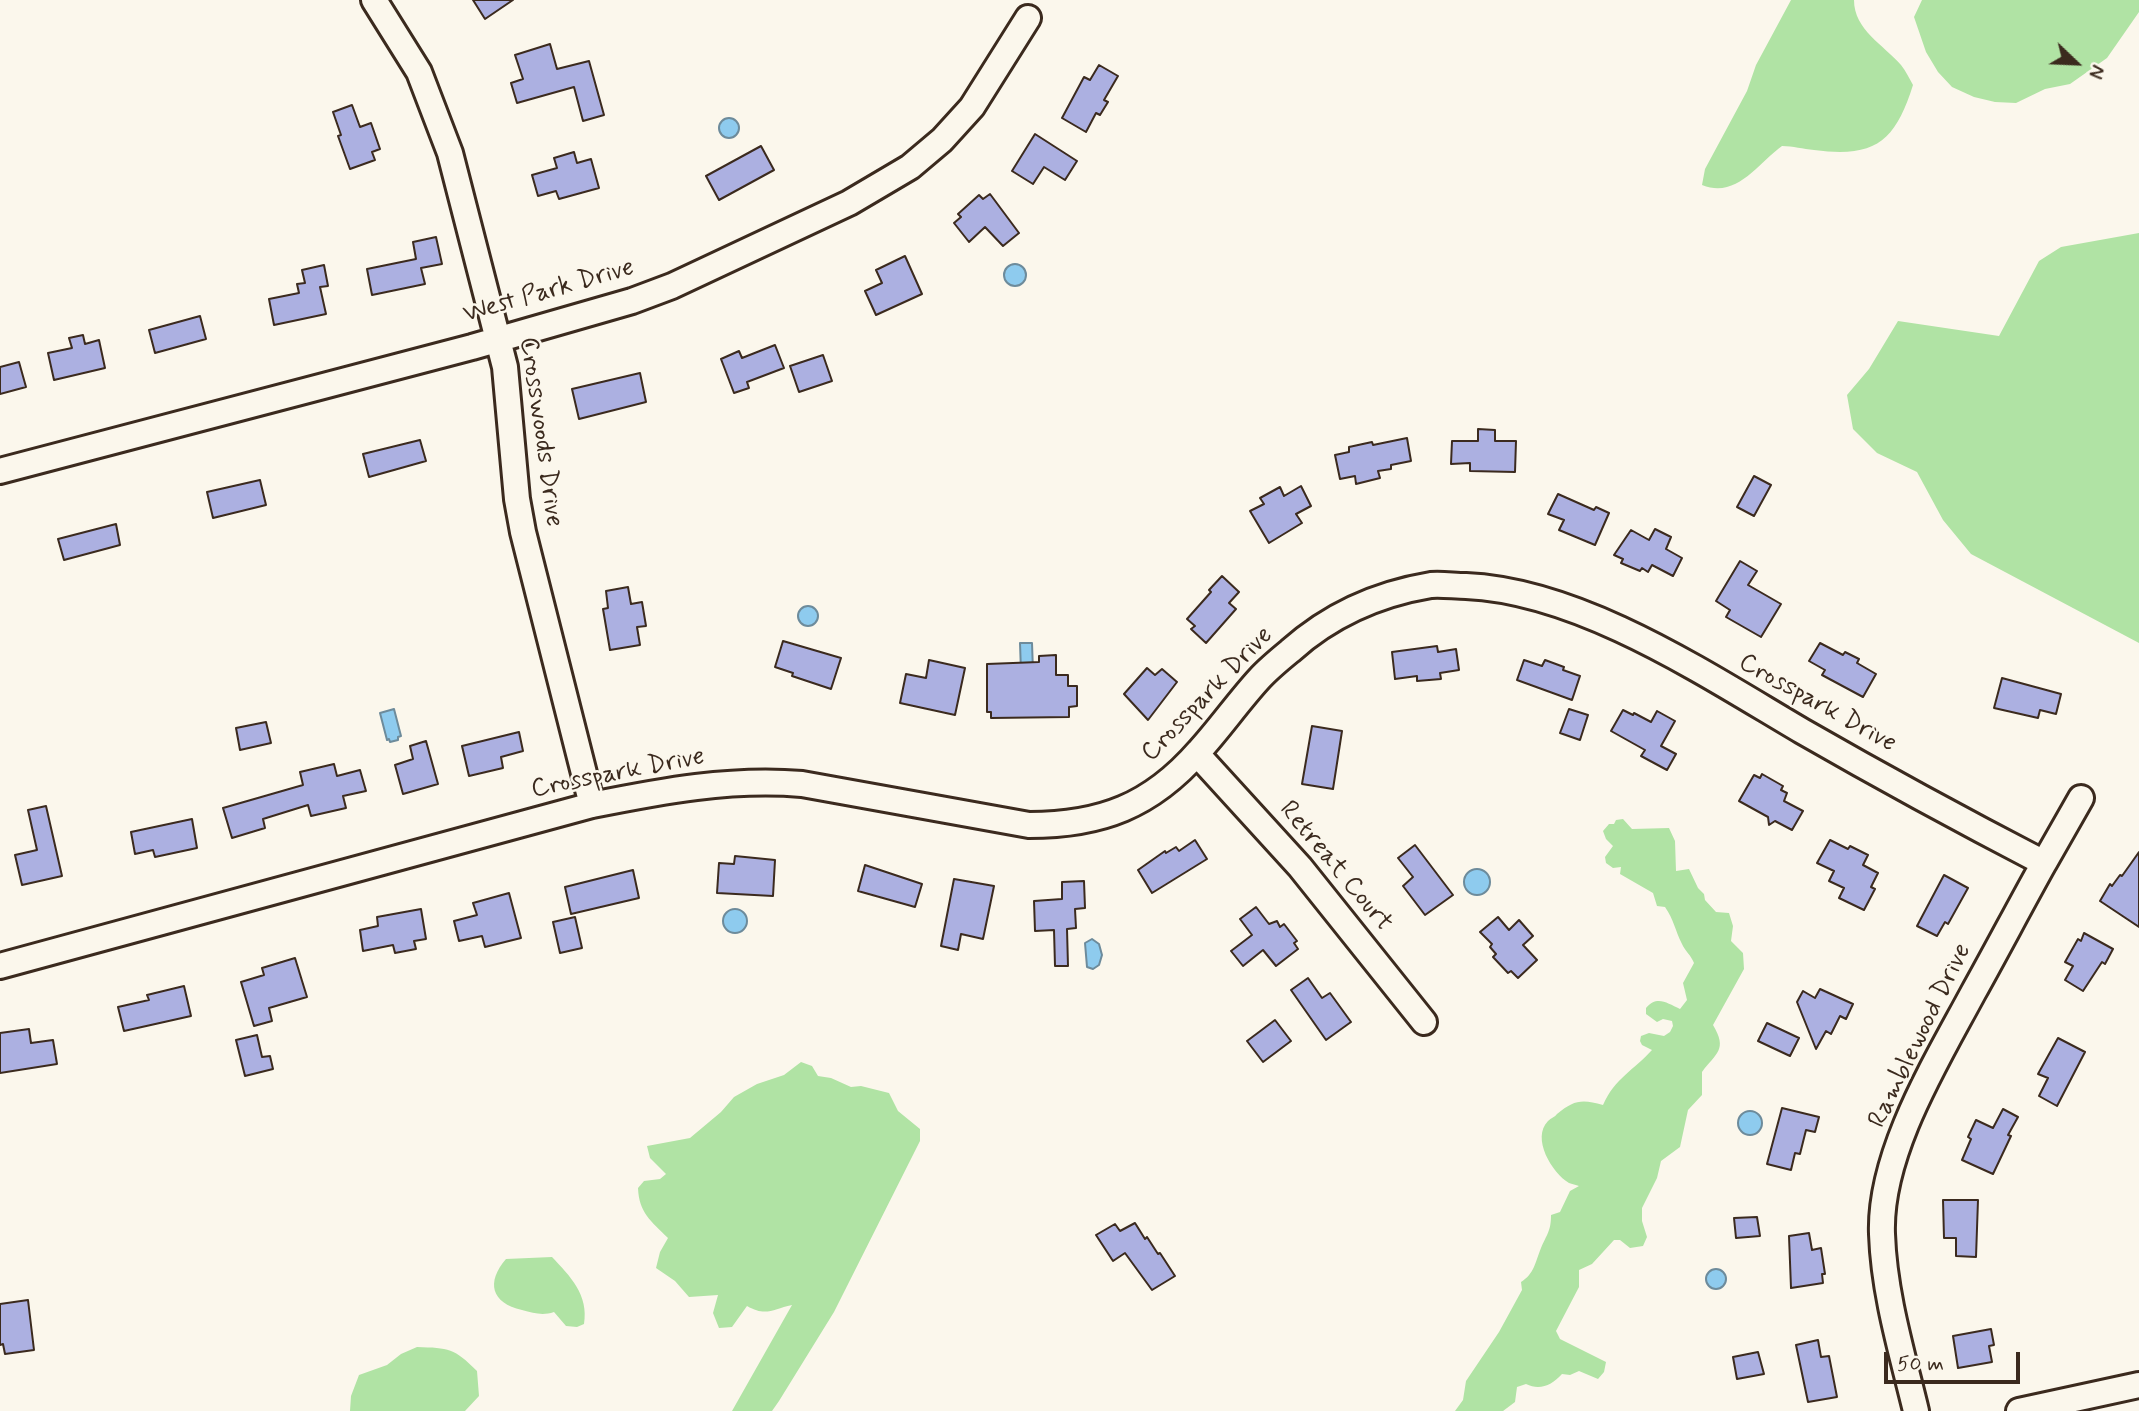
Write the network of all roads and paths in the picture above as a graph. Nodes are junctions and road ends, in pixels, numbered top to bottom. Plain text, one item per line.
1 (374, 0) edge
2 (1028, 18) dead end
3 (498, 338) junction
4 (0, 471) edge
5 (1197, 754) junction
6 (2081, 798) dead end
7 (592, 805) junction
8 (2044, 863) junction
9 (0, 966) edge
10 (1424, 1021) dead end
11 (2139, 1385) edge
12 (1916, 1411) edge
13 (2019, 1411) edge

1 - 3 street, Crosswoods Drive
2 - 3 street, West Park Drive
3 - 4 street, West Park Drive
3 - 7 street, Crosswoods Drive
5 - 7 street, Crosspark Drive
5 - 8 street, Crosspark Drive
5 - 10 street, Retreat Court
6 - 8 street
7 - 9 street, Crosspark Drive
8 - 12 street, Ramblewood Drive
11 - 13 street

